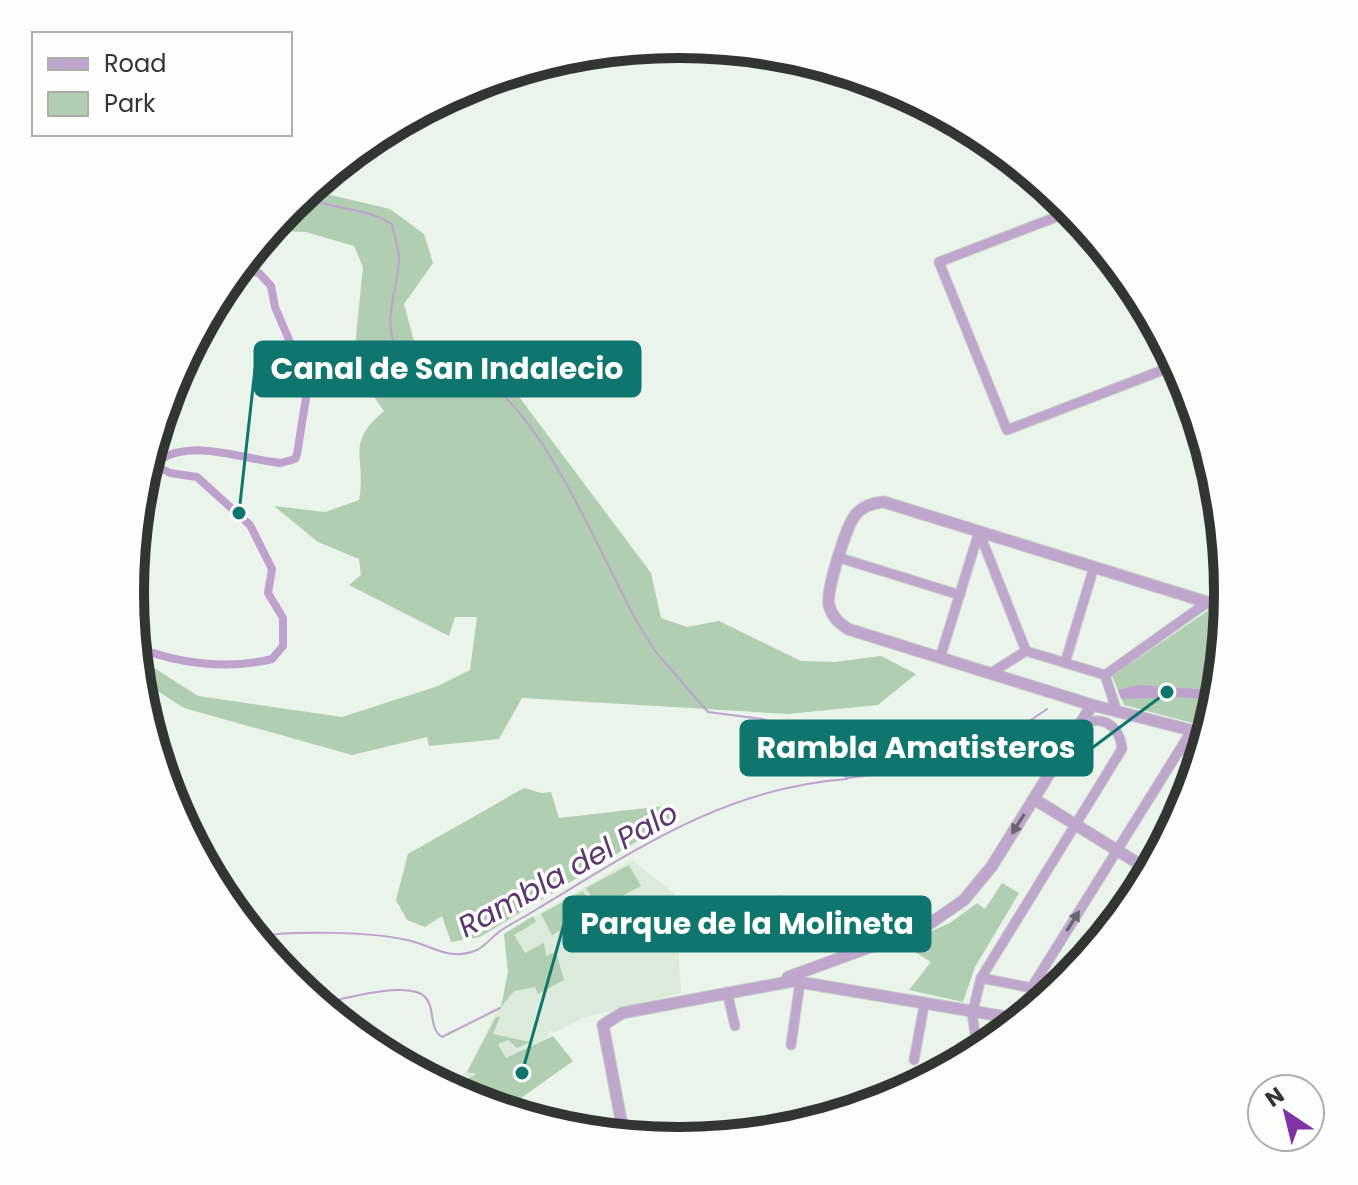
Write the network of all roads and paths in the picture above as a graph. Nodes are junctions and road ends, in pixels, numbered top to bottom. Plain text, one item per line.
1 (1058, 216) edge
2 (1164, 369) edge
3 (979, 532) junction
4 (840, 558) junction
5 (1094, 567) junction
6 (960, 595) junction
7 (1214, 600) edge
8 (1208, 602) junction
9 (1213, 604) edge
10 (1026, 651) junction
11 (940, 658) junction
12 (1065, 663) junction
13 (991, 673) junction
14 (1105, 675) junction
15 (1092, 705) junction
16 (1117, 712) junction
17 (1077, 729) junction
18 (1192, 730) junction
19 (1195, 731) edge
20 (1190, 749) edge
21 (1179, 751) junction
22 (1034, 799) junction
23 (1075, 824) junction
24 (1118, 851) junction
25 (1139, 864) edge
26 (830, 964) junction
27 (981, 978) junction
28 (800, 982) junction
29 (770, 983) junction
30 (1032, 987) junction
31 (1037, 988) edge
32 (727, 992) junction
33 (846, 992) junction
34 (924, 1006) junction
35 (972, 1014) junction
36 (1004, 1017) edge
37 (735, 1026) dead end
38 (976, 1037) edge
39 (791, 1045) dead end
40 (914, 1060) dead end
41 (622, 1123) edge

1 - 2 street
3 - 4 street
3 - 5 street
3 - 6 street
3 - 10 street
4 - 6 street
4 - 11 street
5 - 8 street
5 - 12 street
6 - 11 street
7 - 8 street
8 - 9 street
8 - 14 street
10 - 12 street
10 - 13 street
11 - 13 street
12 - 14 street
13 - 15 street
14 - 16 street
15 - 16 street
15 - 17 street
16 - 18 street
17 - 22 street
17 - 23 street
18 - 19 street
18 - 21 street
20 - 21 street
21 - 24 street
22 - 23 street
22 -> 26 street
23 - 24 street
23 - 27 street
24 - 25 street
30 -> 24 street
26 - 29 street
26 - 33 street
27 - 30 street
27 - 35 street
28 - 29 street
28 - 33 street
28 - 39 street
29 - 32 street
30 - 31 street
32 - 37 street
32 - 41 street
33 - 34 street
34 - 35 street
34 - 40 street
35 - 36 street
35 - 38 street

